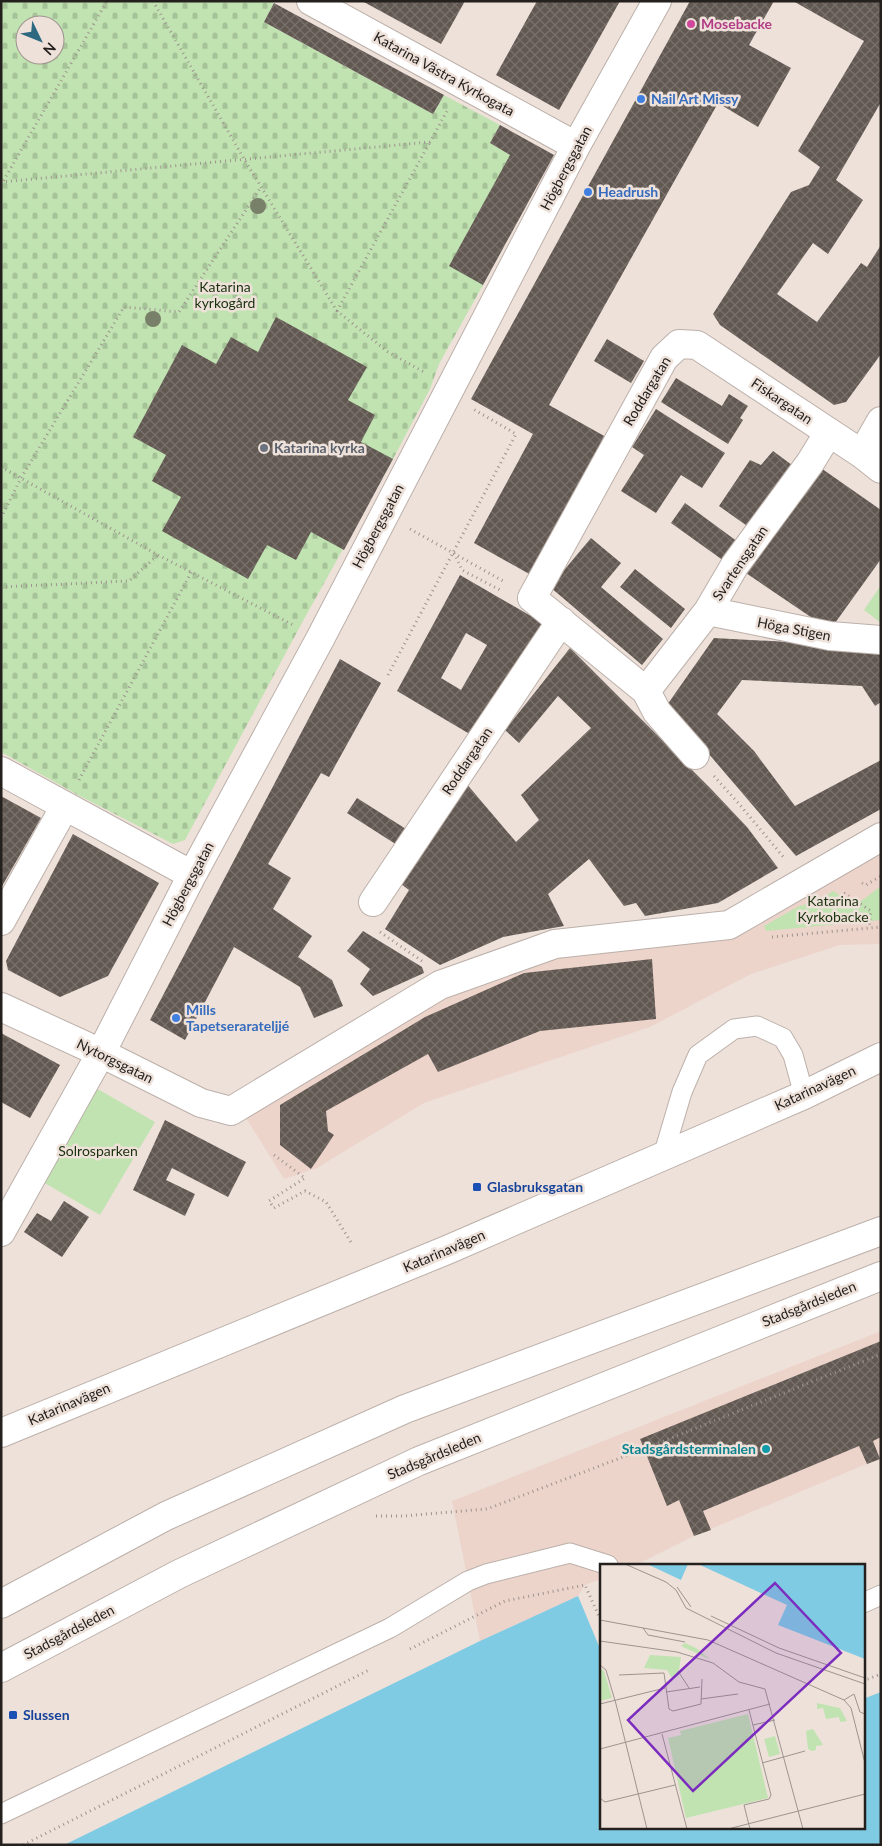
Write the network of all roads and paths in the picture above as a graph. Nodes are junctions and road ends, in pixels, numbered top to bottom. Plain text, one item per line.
1 (107, 1) edge
2 (153, 1) edge
3 (311, 1) edge
4 (657, 1) edge
5 (462, 84) junction
6 (430, 142) junction
7 (576, 146) junction
8 (244, 159) junction
9 (2, 181) edge
10 (1, 186) edge
11 (261, 187) junction
12 (338, 311) junction
13 (679, 344) joint
14 (451, 386) junction
15 (484, 415) dead end
16 (881, 421) edge
17 (829, 432) junction
18 (872, 461) edge
19 (1, 467) edge
20 (21, 478) junction
21 (1, 518) edge
22 (419, 534) dead end
23 (453, 553) junction
24 (158, 555) junction
25 (192, 571) junction
26 (1, 587) edge
27 (532, 598) junction
28 (708, 612) junction
29 (561, 621) junction
30 (320, 639) junction
31 (881, 640) edge
32 (388, 675) dead end
33 (646, 691) junction
34 (695, 755) joint
35 (1, 771) edge
36 (65, 806) junction
37 (881, 837) edge
38 (787, 862) dead end
39 (192, 875) junction
40 (842, 892) dead end
41 (373, 902) dead end
42 (1, 922) edge
43 (729, 925) junction
44 (881, 927) edge
45 (868, 928) junction
46 (379, 931) dead end
47 (425, 963) dead end
48 (1, 1007) edge
49 (101, 1053) junction
50 (881, 1056) edge
51 (804, 1095) junction
52 (274, 1155) dead end
53 (663, 1156) junction
54 (881, 1230) edge
55 (1, 1232) edge
56 (352, 1244) dead end
57 (881, 1276) edge
58 (881, 1354) edge
59 (1, 1433) edge
60 (666, 1441) junction
61 (672, 1452) dead end
62 (375, 1516) dead end
63 (605, 1564) edge
64 (881, 1596) edge
65 (864, 1602) edge
66 (1, 1604) edge
67 (600, 1619) edge
68 (407, 1651) dead end
69 (380, 1664) dead end
70 (1, 1668) edge
71 (881, 1674) edge
72 (864, 1681) edge
73 (1, 1814) edge
74 (23, 1845) edge

1 - 9 path
2 - 8 path
3 - 5 street, Katarina Västra Kyrkogata
4 - 7 street, Högbergsgatan
5 - 6 path
5 - 7 street, Katarina Västra Kyrkogata
6 - 8 path
6 - 12 path
7 - 14 street, Högbergsgatan
8 - 9 path
8 - 11 path
9 - 10 path
11 - 12 path
11 - 20 path
12 - 14 path
13 - 17 street, Fiskargatan
13 - 27 street, Roddargatan
14 - 30 street, Högbergsgatan
15 - 23 path
16 - 18 street
17 - 18 street, Fiskargatan
17 - 28 street, Svartensgatan
19 - 20 path
20 - 21 path
20 - 24 path
22 - 23 path
23 - 27 path
23 - 27 path
23 - 32 path
24 - 25 path
24 - 26 path
25 - 30 path
25 - 36 path
27 - 29 street
28 - 31 street, Höga Stigen
28 - 33 street, Svartensgatan
29 - 33 street
29 - 41 street, Roddargatan
30 - 39 street, Högbergsgatan
33 - 34 street
34 - 38 path
35 - 36 street
36 - 39 street
36 - 42 street
37 - 43 street
39 - 49 street, Högbergsgatan
40 - 45 path
43 - 45 path
43 - 49 street, Nytorgsgatan
44 - 45 path
46 - 47 path
48 - 49 street, Nytorgsgatan
49 - 55 street, Högbergsgatan
50 - 51 street, Katarinavägen
51 - 53 street, Katarinavägen
51 - 53 lane
52 - 56 path
53 - 59 street, Katarinavägen
54 - 66 street
57 - 70 street, Stadsgårdsleden
58 - 60 path
60 - 61 path
60 - 62 path
63 - 73 lane
64 - 65 lane
67 - 68 path
69 - 74 path
71 - 72 path

